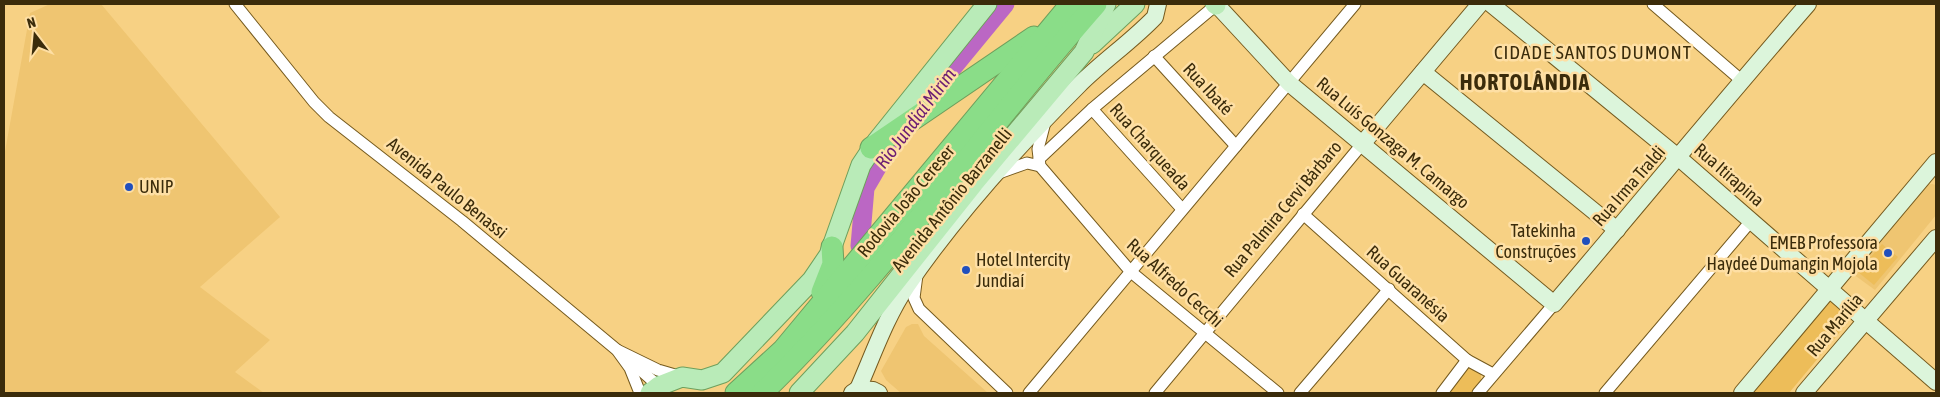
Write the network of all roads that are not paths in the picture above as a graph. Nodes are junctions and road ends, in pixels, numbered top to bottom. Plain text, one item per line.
1 (235, 4) edge
2 (987, 4) edge
3 (1071, 4) edge
4 (1096, 4) edge
5 (1106, 4) edge
6 (1135, 4) edge
7 (1158, 4) edge
8 (1216, 4) edge
9 (1355, 4) edge
10 (1480, 4) edge
11 (1491, 4) edge
12 (1653, 4) edge
13 (1808, 4) edge
14 (1057, 21) junction
15 (1084, 52) junction
16 (1154, 56) junction
17 (1423, 72) junction
18 (1741, 80) junction
19 (1289, 83) junction
20 (1092, 109) junction
21 (1045, 121) junction
22 (878, 144) junction
23 (1363, 144) junction
24 (1236, 146) junction
25 (1679, 158) junction
26 (1039, 162) junction
27 (1933, 172) edge
28 (996, 174) junction
29 (1182, 209) junction
30 (1303, 214) junction
31 (1751, 221) junction
32 (1617, 230) junction
33 (1936, 238) edge
34 (832, 247) junction
35 (1131, 272) junction
36 (917, 275) junction
37 (1389, 289) junction
38 (1829, 290) junction
39 (1554, 304) junction
40 (1865, 321) junction
41 (1205, 335) junction
42 (617, 350) junction
43 (783, 350) junction
44 (1467, 360) junction
45 (1493, 374) junction
46 (682, 377) junction
47 (1936, 382) edge
48 (1936, 387) edge
49 (658, 391) edge
50 (855, 391) edge
51 (1305, 392) edge
52 (640, 393) edge
53 (736, 393) edge
54 (762, 393) edge
55 (799, 393) edge
56 (879, 393) edge
57 (1008, 393) edge
58 (1029, 393) edge
59 (1155, 393) edge
60 (1278, 393) edge
61 (1442, 393) edge
62 (1478, 393) edge
63 (1605, 393) edge
64 (1742, 393) edge
65 (1804, 393) edge
66 (1931, 393) edge

1 - 42 street, Avenida Paulo Benassi
2 - 22 main road
3 - 14 highway, Rodovia João Cereser
4 - 54 highway, Rodovia João Cereser
5 - 15 main road
6 - 15 main road
7 - 21 street, Avenida Antônio Barzanelli
8 - 16 street
8 - 19 street, Rua Luís Gonzaga M. Camargo
9 - 19 street
10 - 17 street, Rua Palmira Cervi Bárbaro
11 - 25 street, Rua Itirapina
12 - 18 street
13 - 18 street, Rua Irma Traldi
14 - 22 highway
14 - 43 highway, Rodovia João Cereser
15 - 55 main road
16 - 20 street
16 - 24 street, Rua Ibaté
17 - 23 street, Rua Palmira Cervi Bárbaro
17 - 32 street
18 - 25 street, Rua Irma Traldi
19 - 23 street, Rua Luís Gonzaga M. Camargo
19 - 24 street
20 - 26 street
20 - 29 street, Rua Charqueada
21 - 26 street
21 - 28 street, Avenida Antônio Barzanelli
22 - 34 main road
23 - 30 street, Rua Palmira Cervi Bárbaro
23 - 39 street, Rua Luís Gonzaga M. Camargo
24 - 29 street
25 - 31 street, Rua Itirapina
25 - 32 street, Rua Irma Traldi
26 - 28 street
26 - 35 street, Rua Alfredo Cecchi
27 - 38 street
28 - 36 street, Avenida Antônio Barzanelli
29 - 35 street
30 - 37 street, Rua Guaranésia
30 - 41 street, Rua Palmira Cervi Bárbaro
31 - 38 street, Rua Itirapina
31 - 63 street
32 - 39 street, Rua Irma Traldi
33 - 40 street, Rua Marília
34 - 43 highway
34 - 46 main road
35 - 41 street, Rua Alfredo Cecchi
35 - 58 street
36 - 50 street, Avenida Antônio Barzanelli
36 - 57 street
37 - 44 street, Rua Guaranésia
37 - 51 street
38 - 40 street, Rua Itirapina
38 - 64 street
39 - 45 street, Rua Irma Traldi
40 - 47 street, Rua Itirapina
40 - 65 street, Rua Marília
41 - 59 street, Rua Palmira Cervi Bárbaro
41 - 60 street, Rua Alfredo Cecchi
42 - 46 street
42 - 49 street
42 - 52 street, Avenida Paulo Benassi
43 - 53 highway, Rodovia João Cereser
44 - 45 street, Rua Guaranésia
44 - 61 street
45 - 62 street, Rua Irma Traldi
46 - 49 main road
48 - 66 street
50 - 56 street

